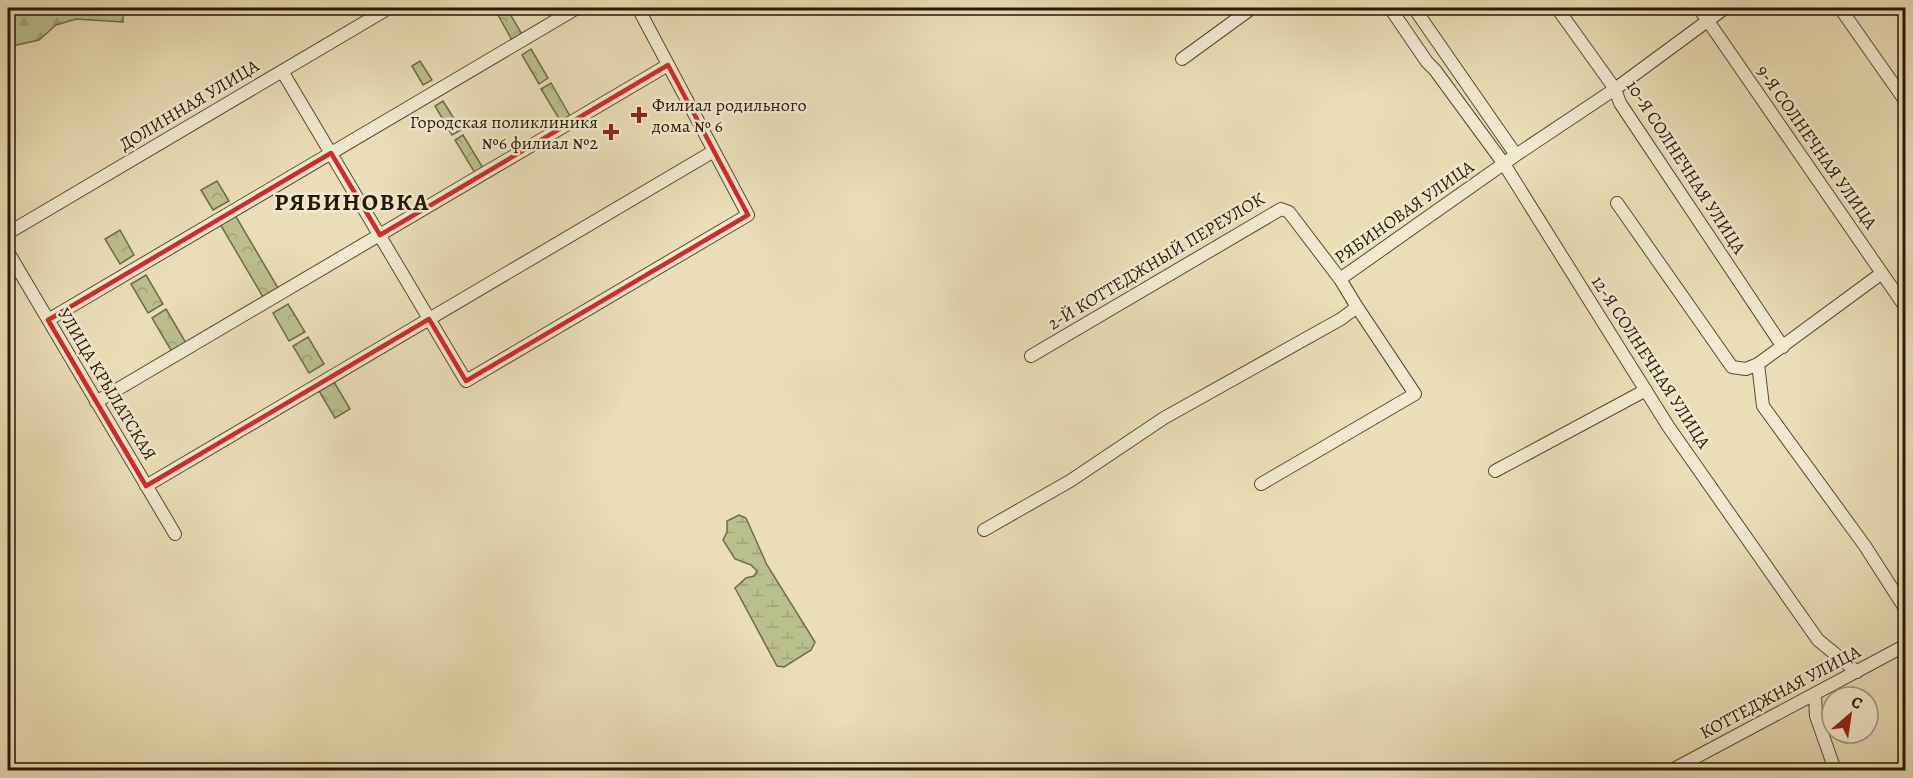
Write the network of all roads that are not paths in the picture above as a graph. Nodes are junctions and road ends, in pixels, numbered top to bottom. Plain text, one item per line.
1 (389, 8) edge
2 (577, 8) edge
3 (638, 8) edge
4 (1252, 8) edge
5 (1390, 8) edge
6 (1414, 8) edge
7 (1557, 8) edge
8 (1699, 8) edge
9 (1725, 8) edge
10 (1840, 8) edge
11 (1707, 19) junction
12 (1182, 59) dead end
13 (668, 65) junction
14 (282, 70) junction
15 (1615, 89) junction
16 (1905, 102) edge
17 (714, 151) junction
18 (331, 153) junction
19 (1516, 155) junction
20 (1504, 164) junction
21 (1617, 203) dead end
22 (8, 233) edge
23 (380, 235) junction
24 (8, 252) edge
25 (1882, 273) junction
26 (1340, 279) junction
27 (1357, 307) junction
28 (1905, 308) edge
29 (429, 319) junction
30 (48, 320) junction
31 (1783, 347) junction
32 (1031, 356) dead end
33 (1758, 364) junction
34 (1646, 390) junction
35 (96, 402) junction
36 (1495, 471) dead end
37 (1261, 484) dead end
38 (146, 486) junction
39 (984, 530) dead end
40 (175, 534) dead end
41 (1905, 610) edge
42 (1905, 645) edge
43 (1857, 672) junction
44 (1815, 695) junction
45 (1672, 771) edge
46 (1835, 771) edge

1 - 14 street, ДОЛИННАЯ УЛИЦА
2 - 18 street
3 - 13 street
4 - 12 street
5 - 20 street, 12-Я СОЛНЕЧНАЯ УЛИЦА
6 - 19 street
7 - 15 street, 10-Я СОЛНЕЧНАЯ УЛИЦА
8 - 11 street, 9-Я СОЛНЕЧНАЯ УЛИЦА
9 - 11 street, РЯБИНОВАЯ УЛИЦА
10 - 16 street
11 - 15 street, РЯБИНОВАЯ УЛИЦА
11 - 25 street, 9-Я СОЛНЕЧНАЯ УЛИЦА
13 - 17 street
13 - 23 street
14 - 18 street
14 - 22 street, ДОЛИННАЯ УЛИЦА
15 - 19 street, РЯБИНОВАЯ УЛИЦА
15 - 31 street, 10-Я СОЛНЕЧНАЯ УЛИЦА
17 - 29 street
17 - 29 street
18 - 23 street
18 - 30 street
19 - 20 street, РЯБИНОВАЯ УЛИЦА
20 - 26 street, РЯБИНОВАЯ УЛИЦА
20 - 34 street, 12-Я СОЛНЕЧНАЯ УЛИЦА
21 - 33 street
23 - 29 street
23 - 35 street
24 - 30 street, УЛИЦА КРЫЛАТСКАЯ
25 - 28 street, 9-Я СОЛНЕЧНАЯ УЛИЦА
25 - 31 street
26 - 27 street, РЯБИНОВАЯ УЛИЦА
26 - 32 street, 2-Й КОТТЕДЖНЫЙ ПЕРЕУЛОК
27 - 37 street, РЯБИНОВАЯ УЛИЦА
27 - 39 street
29 - 38 street
30 - 35 street, УЛИЦА КРЫЛАТСКАЯ
31 - 33 street
33 - 41 street
34 - 36 street
34 - 43 street, 12-Я СОЛНЕЧНАЯ УЛИЦА
35 - 38 street, УЛИЦА КРЫЛАТСКАЯ
38 - 40 street, УЛИЦА КРЫЛАТСКАЯ
42 - 43 street, КОТТЕДЖНАЯ УЛИЦА
43 - 44 street, КОТТЕДЖНАЯ УЛИЦА
44 - 45 street, КОТТЕДЖНАЯ УЛИЦА
44 - 46 street

